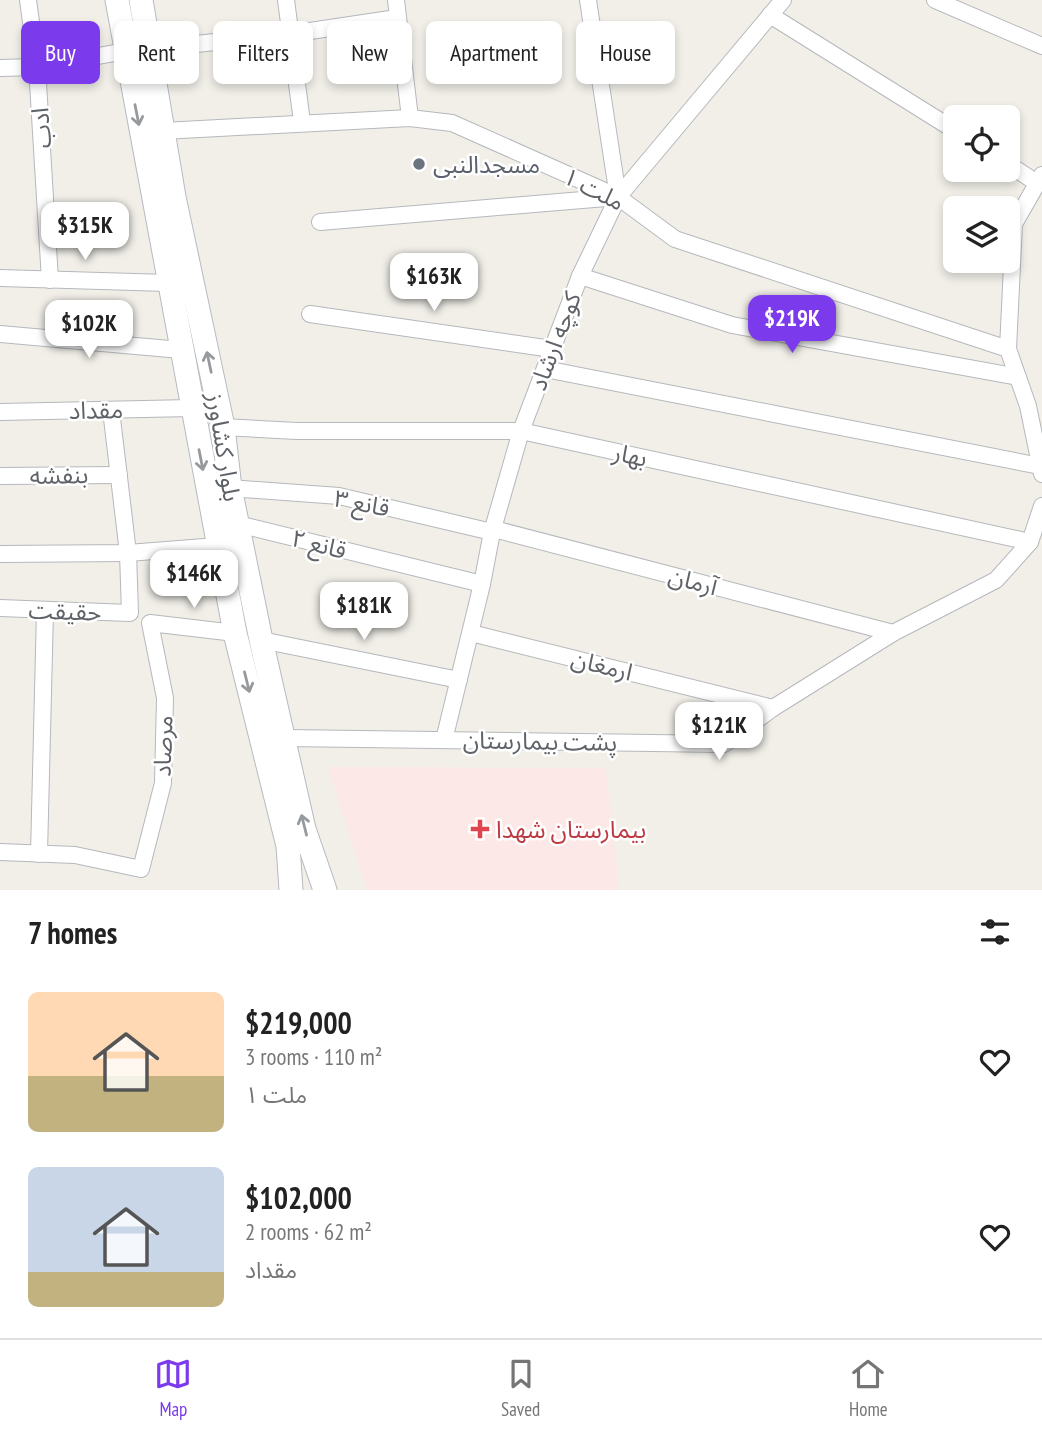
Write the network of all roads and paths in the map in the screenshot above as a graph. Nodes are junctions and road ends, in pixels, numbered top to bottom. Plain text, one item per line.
1 (28, 0) edge
2 (117, 0) edge
3 (141, 0) edge
4 (286, 0) edge
5 (396, 0) edge
6 (588, 0) edge
7 (783, 0) edge
8 (935, 0) edge
9 (770, 15) junction
10 (397, 18) junction
11 (31, 21) edge
12 (120, 21) edge
13 (144, 21) edge
14 (288, 21) edge
15 (313, 31) edge
16 (1042, 46) edge
17 (21, 67) edge
18 (0, 68) edge
19 (38, 84) edge
20 (131, 84) edge
21 (155, 84) edge
22 (297, 84) edge
23 (410, 118) junction
24 (302, 122) junction
25 (943, 123) edge
26 (163, 131) junction
27 (1020, 170) edge
28 (1040, 179) edge
29 (618, 197) junction
30 (320, 222) dead end
31 (580, 276) junction
32 (0, 278) edge
33 (50, 279) junction
34 (168, 283) junction
35 (310, 314) dead end
36 (0, 334) edge
37 (181, 349) junction
38 (552, 349) junction
39 (1008, 349) junction
40 (544, 369) junction
41 (1018, 377) junction
42 (192, 408) junction
43 (111, 410) junction
44 (0, 412) edge
45 (223, 427) junction
46 (521, 431) junction
47 (1041, 470) edge
48 (119, 475) junction
49 (0, 476) edge
50 (230, 488) junction
51 (1042, 506) edge
52 (238, 524) junction
53 (493, 531) junction
54 (1030, 542) junction
55 (217, 545) junction
56 (128, 553) junction
57 (0, 554) edge
58 (482, 584) junction
59 (0, 608) edge
60 (45, 611) junction
61 (235, 633) junction
62 (471, 633) junction
63 (893, 633) junction
64 (261, 640) junction
65 (459, 680) junction
66 (773, 708) junction
67 (285, 738) junction
68 (444, 740) junction
69 (0, 852) edge
70 (39, 854) junction
71 (290, 890) edge
72 (325, 890) edge

1 - 11 street, ادب
2 - 12 main road, بلوار کشاورز
3 - 13 main road, بلوار کشاورز
4 - 14 street
5 - 10 street
6 - 29 street
7 - 9 street, کوچه ارشاد
8 - 16 street
9 - 25 street
9 - 29 street, کوچه ارشاد
10 - 15 street
10 - 23 street
17 - 18 street
19 - 33 street, ادب
20 -> 34 main road, بلوار کشاورز
21 - 26 main road, بلوار کشاورز
22 - 24 street
23 - 24 street, ملت ۱
23 - 29 street, ملت ۱
24 - 26 street, ملت ۱
45 -> 26 main road, بلوار کشاورز
27 - 28 street
28 - 39 street
29 - 30 street
29 - 31 street, کوچه ارشاد
29 - 39 street, ملت ۱
31 - 38 street, کوچه ارشاد
31 - 41 street
32 - 33 street
33 - 34 street
34 - 37 main road, بلوار کشاورز
35 - 38 street
36 - 37 street
37 - 42 main road, بلوار کشاورز
38 - 40 street, کوچه ارشاد
39 - 41 street
40 - 46 street, کوچه ارشاد
40 - 47 street
41 - 47 street
42 - 43 street, مقداد
42 -> 55 main road, بلوار کشاورز
43 - 44 street, مقداد
43 - 48 street
45 - 46 street, بهار
45 - 50 main road, بلوار کشاورز
46 - 53 street, کوچه ارشاد
46 - 54 street, بهار
48 - 49 street, بنفشه
48 - 56 street
50 - 52 main road, بلوار کشاورز
50 - 53 street, قانع ۳
51 - 54 street, پشت بیمارستان
52 - 58 street, قانع ۲
52 - 64 main road, بلوار کشاورز
53 - 58 street, کوچه ارشاد
53 - 63 street, آرمان
54 - 63 street, پشت بیمارستان
55 - 56 street
55 - 61 main road, بلوار کشاورز
56 - 57 street
56 - 60 street, حقیقت
58 - 62 street, کوچه ارشاد
59 - 60 street, حقیقت
60 - 70 street
61 - 70 street, مرصاد
61 -> 71 main road, بلوار کشاورز
62 - 65 street, کوچه ارشاد
62 - 66 street, ارمغان
63 - 66 street, پشت بیمارستان
64 - 65 street
64 - 67 main road, بلوار کشاورز
65 - 68 street, کوچه ارشاد
66 - 68 street, پشت بیمارستان
67 - 68 street, پشت بیمارستان
72 -> 67 main road, بلوار کشاورز
69 - 70 street

